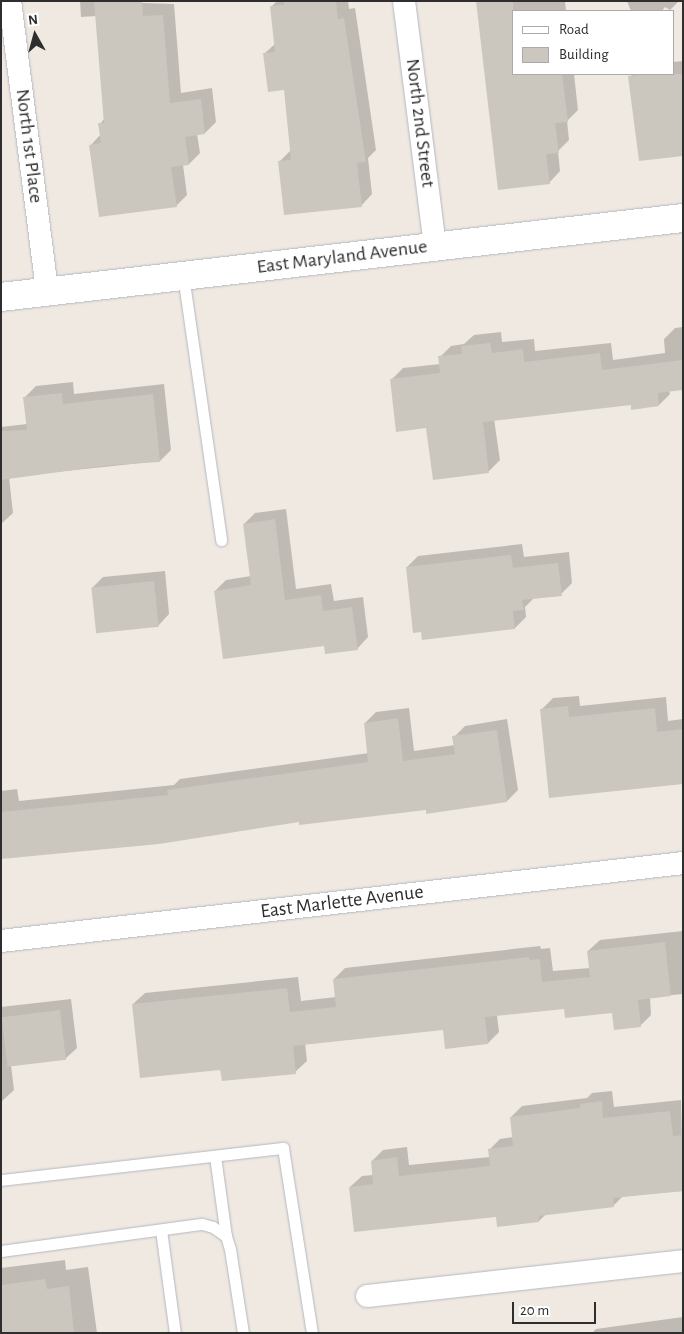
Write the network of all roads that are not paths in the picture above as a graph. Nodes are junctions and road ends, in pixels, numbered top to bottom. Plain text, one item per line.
1 (10, 1) edge
2 (404, 1) edge
3 (683, 218) edge
4 (435, 246) junction
5 (183, 275) junction
6 (47, 291) junction
7 (1, 297) edge
8 (221, 540) dead end
9 (683, 862) edge
10 (1, 941) edge
11 (215, 1156) junction
12 (1, 1180) edge
13 (161, 1230) junction
14 (226, 1236) junction
15 (1, 1251) edge
16 (683, 1261) edge
17 (367, 1296) dead end
18 (176, 1333) edge
19 (243, 1333) edge
20 (312, 1333) edge

1 - 6 street, North 1st Place
2 - 4 street, North 2nd Street
3 - 4 street, East Maryland Avenue
4 - 5 street, East Maryland Avenue
5 - 6 street, East Maryland Avenue
5 - 8 lane
6 - 7 street, East Maryland Avenue
9 - 10 street, East Marlette Avenue
11 - 12 lane
11 - 14 lane
11 - 20 lane
13 - 14 lane
13 - 15 lane
13 - 18 lane
14 - 19 lane
16 - 17 street

